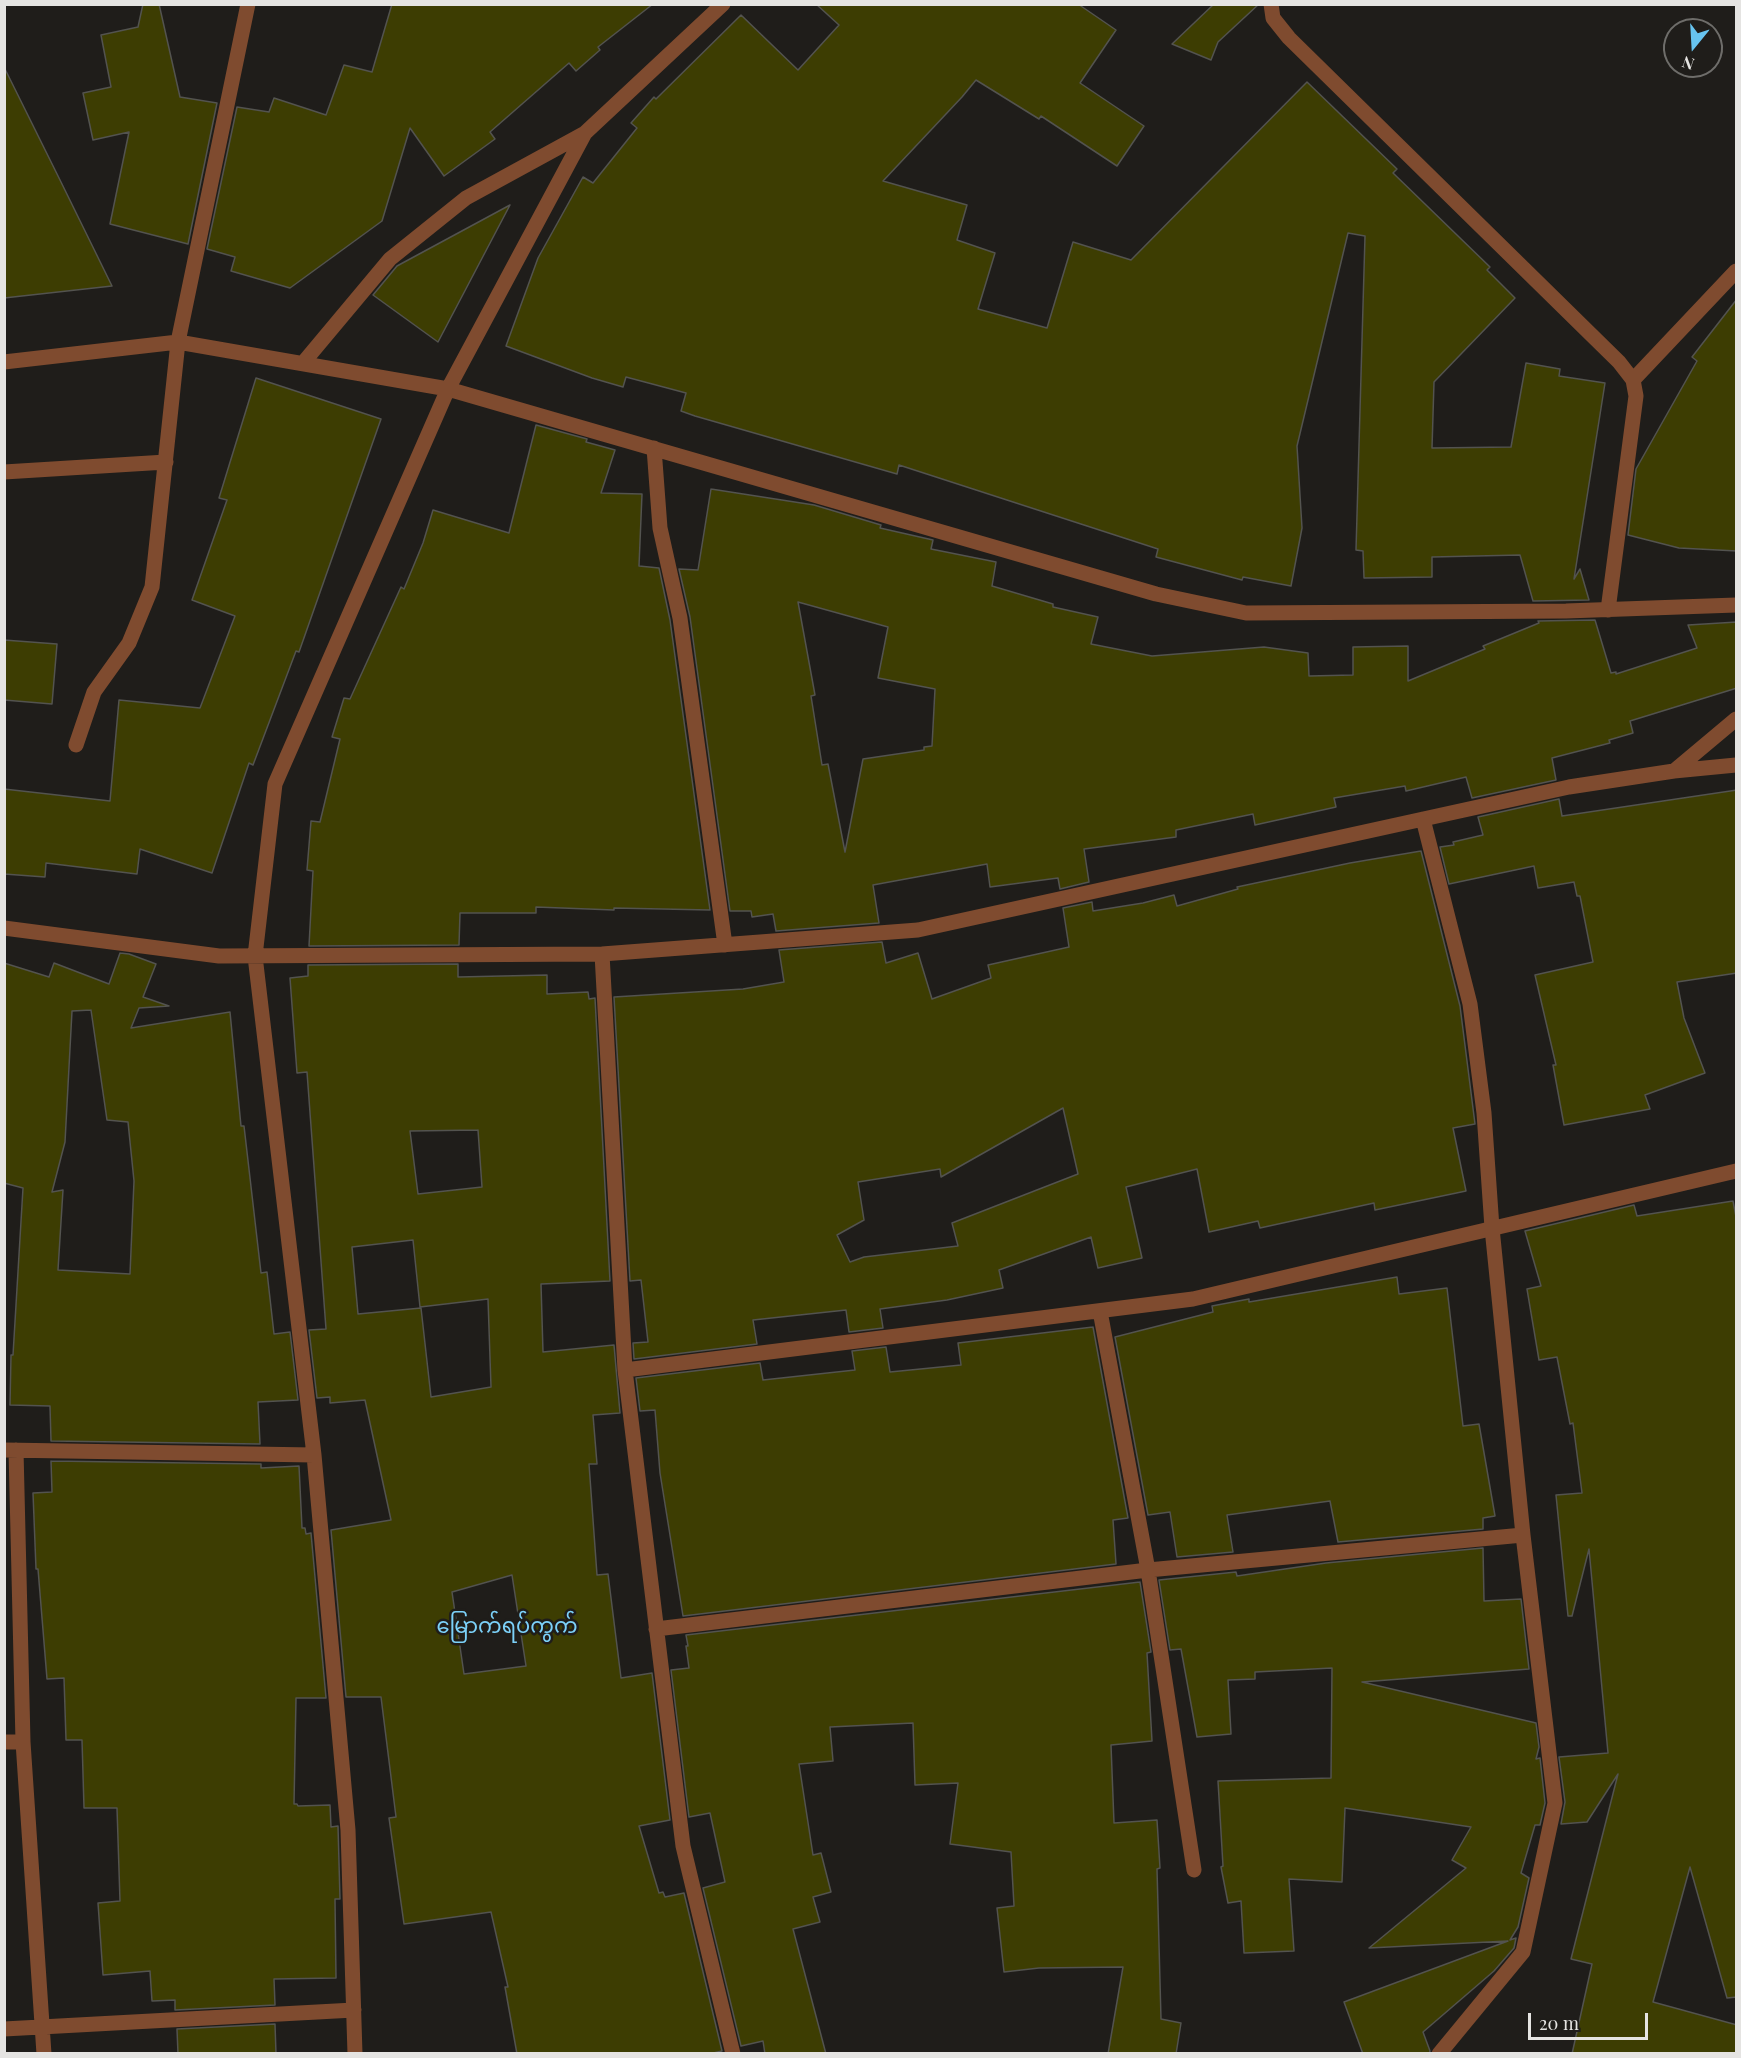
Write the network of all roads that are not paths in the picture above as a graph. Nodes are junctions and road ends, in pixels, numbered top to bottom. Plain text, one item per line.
1 (248, 4) edge
2 (723, 4) edge
3 (1271, 4) edge
4 (585, 133) junction
5 (1737, 271) edge
6 (178, 342) junction
7 (4, 362) edge
8 (303, 363) junction
9 (1633, 380) junction
10 (448, 389) junction
11 (654, 448) junction
12 (166, 462) junction
13 (4, 472) edge
14 (1737, 605) edge
15 (1608, 610) junction
16 (1737, 719) edge
17 (76, 745) dead end
18 (1737, 765) edge
19 (1674, 771) junction
20 (1423, 819) junction
21 (4, 928) edge
22 (725, 945) junction
23 (602, 954) junction
24 (255, 956) junction
25 (1736, 1172) edge
26 (1492, 1228) junction
27 (1100, 1311) junction
28 (625, 1370) junction
29 (10, 1450) edge
30 (314, 1455) junction
31 (1523, 1535) junction
32 (1148, 1570) junction
33 (656, 1629) junction
34 (4, 1742) edge
35 (23, 1742) junction
36 (1194, 1870) dead end
37 (354, 2010) junction
38 (42, 2027) junction
39 (4, 2029) edge
40 (44, 2054) edge
41 (355, 2054) edge
42 (733, 2054) edge
43 (1439, 2054) edge

1 - 6 street
2 - 4 street
3 - 9 street
4 - 8 street
4 - 10 street
5 - 9 street
6 - 7 street
6 - 8 street
6 - 12 street
8 - 10 street
9 - 15 street
10 - 11 street
10 - 24 street
11 - 15 street
11 - 22 street
12 - 13 street
12 - 17 street
14 - 15 street
16 - 19 street
18 - 19 street
19 - 20 street
20 - 22 street
20 - 26 street
21 - 24 street
22 - 23 street
23 - 24 street
23 - 28 street
24 - 30 street
25 - 26 street
26 - 27 street
26 - 31 street
27 - 28 street
27 - 32 street
28 - 33 street
29 - 30 street
29 - 35 street
30 - 37 street
31 - 32 street
31 - 43 street
32 - 33 street
32 - 36 street
33 - 42 street
34 - 35 street
35 - 38 street
37 - 38 street
37 - 41 street
38 - 39 street
38 - 40 street

